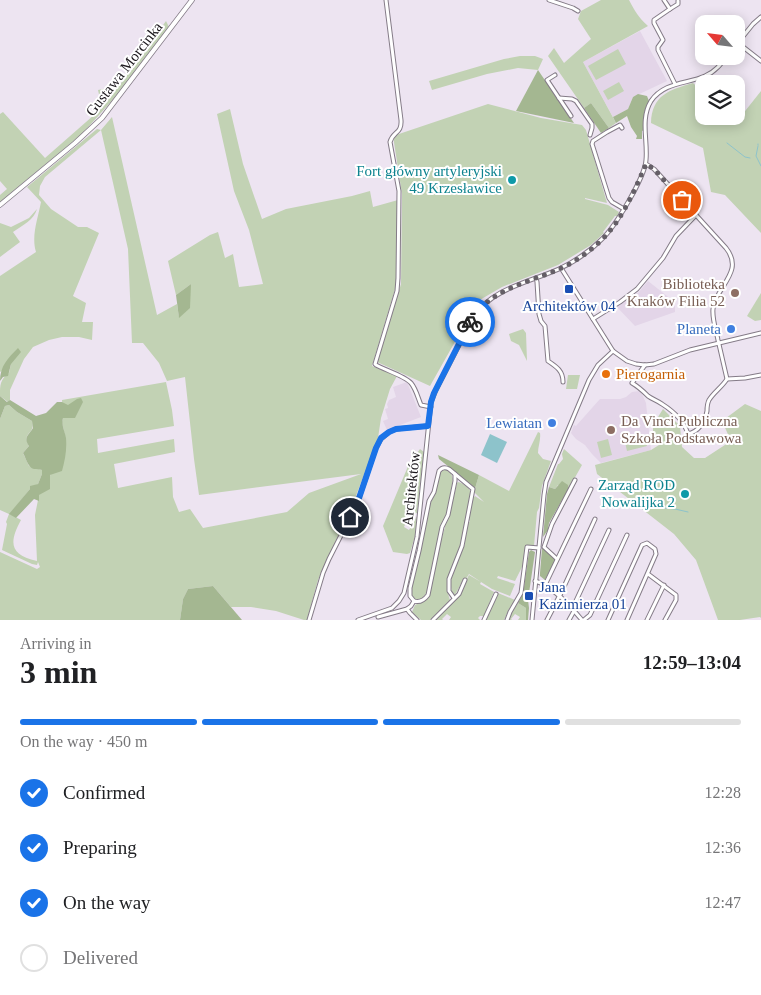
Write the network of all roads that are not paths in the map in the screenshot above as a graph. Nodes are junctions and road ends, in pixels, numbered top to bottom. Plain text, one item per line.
1 (192, 0) edge
2 (386, 0) edge
3 (549, 0) edge
4 (664, 0) edge
5 (678, 1) edge
6 (670, 9) junction
7 (578, 11) dead end
8 (761, 17) edge
9 (745, 34) edge
10 (745, 50) edge
11 (761, 61) edge
12 (720, 65) edge
13 (555, 75) dead end
14 (675, 84) junction
15 (559, 98) junction
16 (572, 116) dead end
17 (622, 128) dead end
18 (590, 135) dead end
19 (646, 164) junction
20 (0, 205) edge
21 (624, 209) junction
22 (696, 215) junction
23 (561, 268) junction
24 (536, 278) junction
25 (593, 319) junction
26 (761, 333) edge
27 (719, 342) junction
28 (613, 351) junction
29 (645, 366) junction
30 (761, 375) edge
31 (727, 379) junction
32 (563, 382) dead end
33 (430, 407) junction
34 (428, 426) junction
35 (455, 474) junction
36 (462, 480) junction
37 (575, 480) dead end
38 (455, 481) junction
39 (591, 489) dead end
40 (595, 519) dead end
41 (609, 530) dead end
42 (627, 535) dead end
43 (539, 548) junction
44 (557, 559) junction
45 (648, 574) junction
46 (465, 580) dead end
47 (535, 581) junction
48 (545, 585) junction
49 (664, 585) junction
50 (496, 594) dead end
51 (559, 596) junction
52 (454, 598) junction
53 (414, 602) junction
54 (571, 607) junction
55 (407, 609) junction
56 (574, 611) junction
57 (378, 617) dead end
58 (309, 620) edge
59 (358, 620) edge
60 (417, 620) edge
61 (433, 620) edge
62 (484, 620) edge
63 (506, 620) edge
64 (532, 620) edge
65 (547, 620) edge
66 (569, 620) edge
67 (583, 620) edge
68 (608, 620) edge
69 (628, 620) edge
70 (647, 620) edge
71 (665, 620) edge

1 - 20 street, Gustawa Morcinka
2 - 33 street
3 - 7 street
4 - 6 street
5 - 6 street
6 - 14 street
8 - 9 street
10 - 11 street
12 - 14 street, Architektów
13 - 15 street
14 - 19 street, Architektów
15 - 16 street
15 - 18 street
17 - 21 street
19 - 21 street, Architektów
19 - 22 street
21 - 23 street, Architektów
22 - 25 street
22 - 27 street
23 - 24 street, Architektów
23 - 25 street
24 - 32 street
24 - 33 street, Architektów
25 - 28 street
26 - 27 street
27 - 29 street
27 - 31 street
28 - 29 street
28 - 43 street
29 - 31 street
30 - 31 street
33 - 34 street, Architektów
34 - 58 street
34 - 59 street, Architektów
35 - 36 street
35 - 38 street
35 - 53 street
36 - 38 street
36 - 52 street
37 - 44 street
38 - 53 street
39 - 44 street
40 - 51 street
41 - 54 street
42 - 67 street
43 - 47 street
43 - 63 street
44 - 48 street
45 - 49 street
45 - 68 street
45 - 69 street
46 - 52 street
47 - 48 street
47 - 64 street
48 - 51 street
49 - 70 street
49 - 71 street
50 - 62 street
51 - 54 street
51 - 65 street
52 - 61 street
53 - 55 street
54 - 56 street
55 - 57 street
55 - 60 street
56 - 66 street
56 - 67 street

